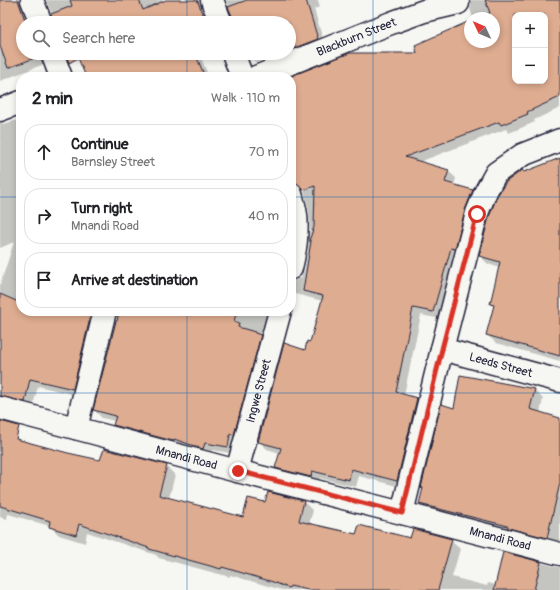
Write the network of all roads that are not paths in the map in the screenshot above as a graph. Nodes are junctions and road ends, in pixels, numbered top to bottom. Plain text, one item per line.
1 (32, 0) edge
2 (212, 0) edge
3 (458, 3) dead end
4 (38, 16) edge
5 (218, 16) edge
6 (55, 60) edge
7 (236, 60) edge
8 (59, 72) edge
9 (240, 72) edge
10 (268, 72) edge
11 (16, 104) edge
12 (0, 110) edge
13 (560, 140) edge
14 (296, 216) edge
15 (296, 233) edge
16 (104, 316) edge
17 (279, 316) edge
18 (442, 349) junction
19 (560, 381) edge
20 (0, 408) edge
21 (76, 428) junction
22 (238, 471) junction
23 (402, 513) junction
24 (560, 554) edge

1 - 4 street
2 - 5 street
3 - 10 street, Blackburn Street
6 - 8 street
7 - 9 street
11 - 12 street
13 - 18 street
14 - 15 street
16 - 21 street
17 - 22 street, Ingwe Street
18 - 19 street, Leeds Street
18 - 23 street
20 - 21 street, Mnandi Road
21 - 22 street, Mnandi Road
22 - 23 street, Mnandi Road
23 - 24 street, Mnandi Road

